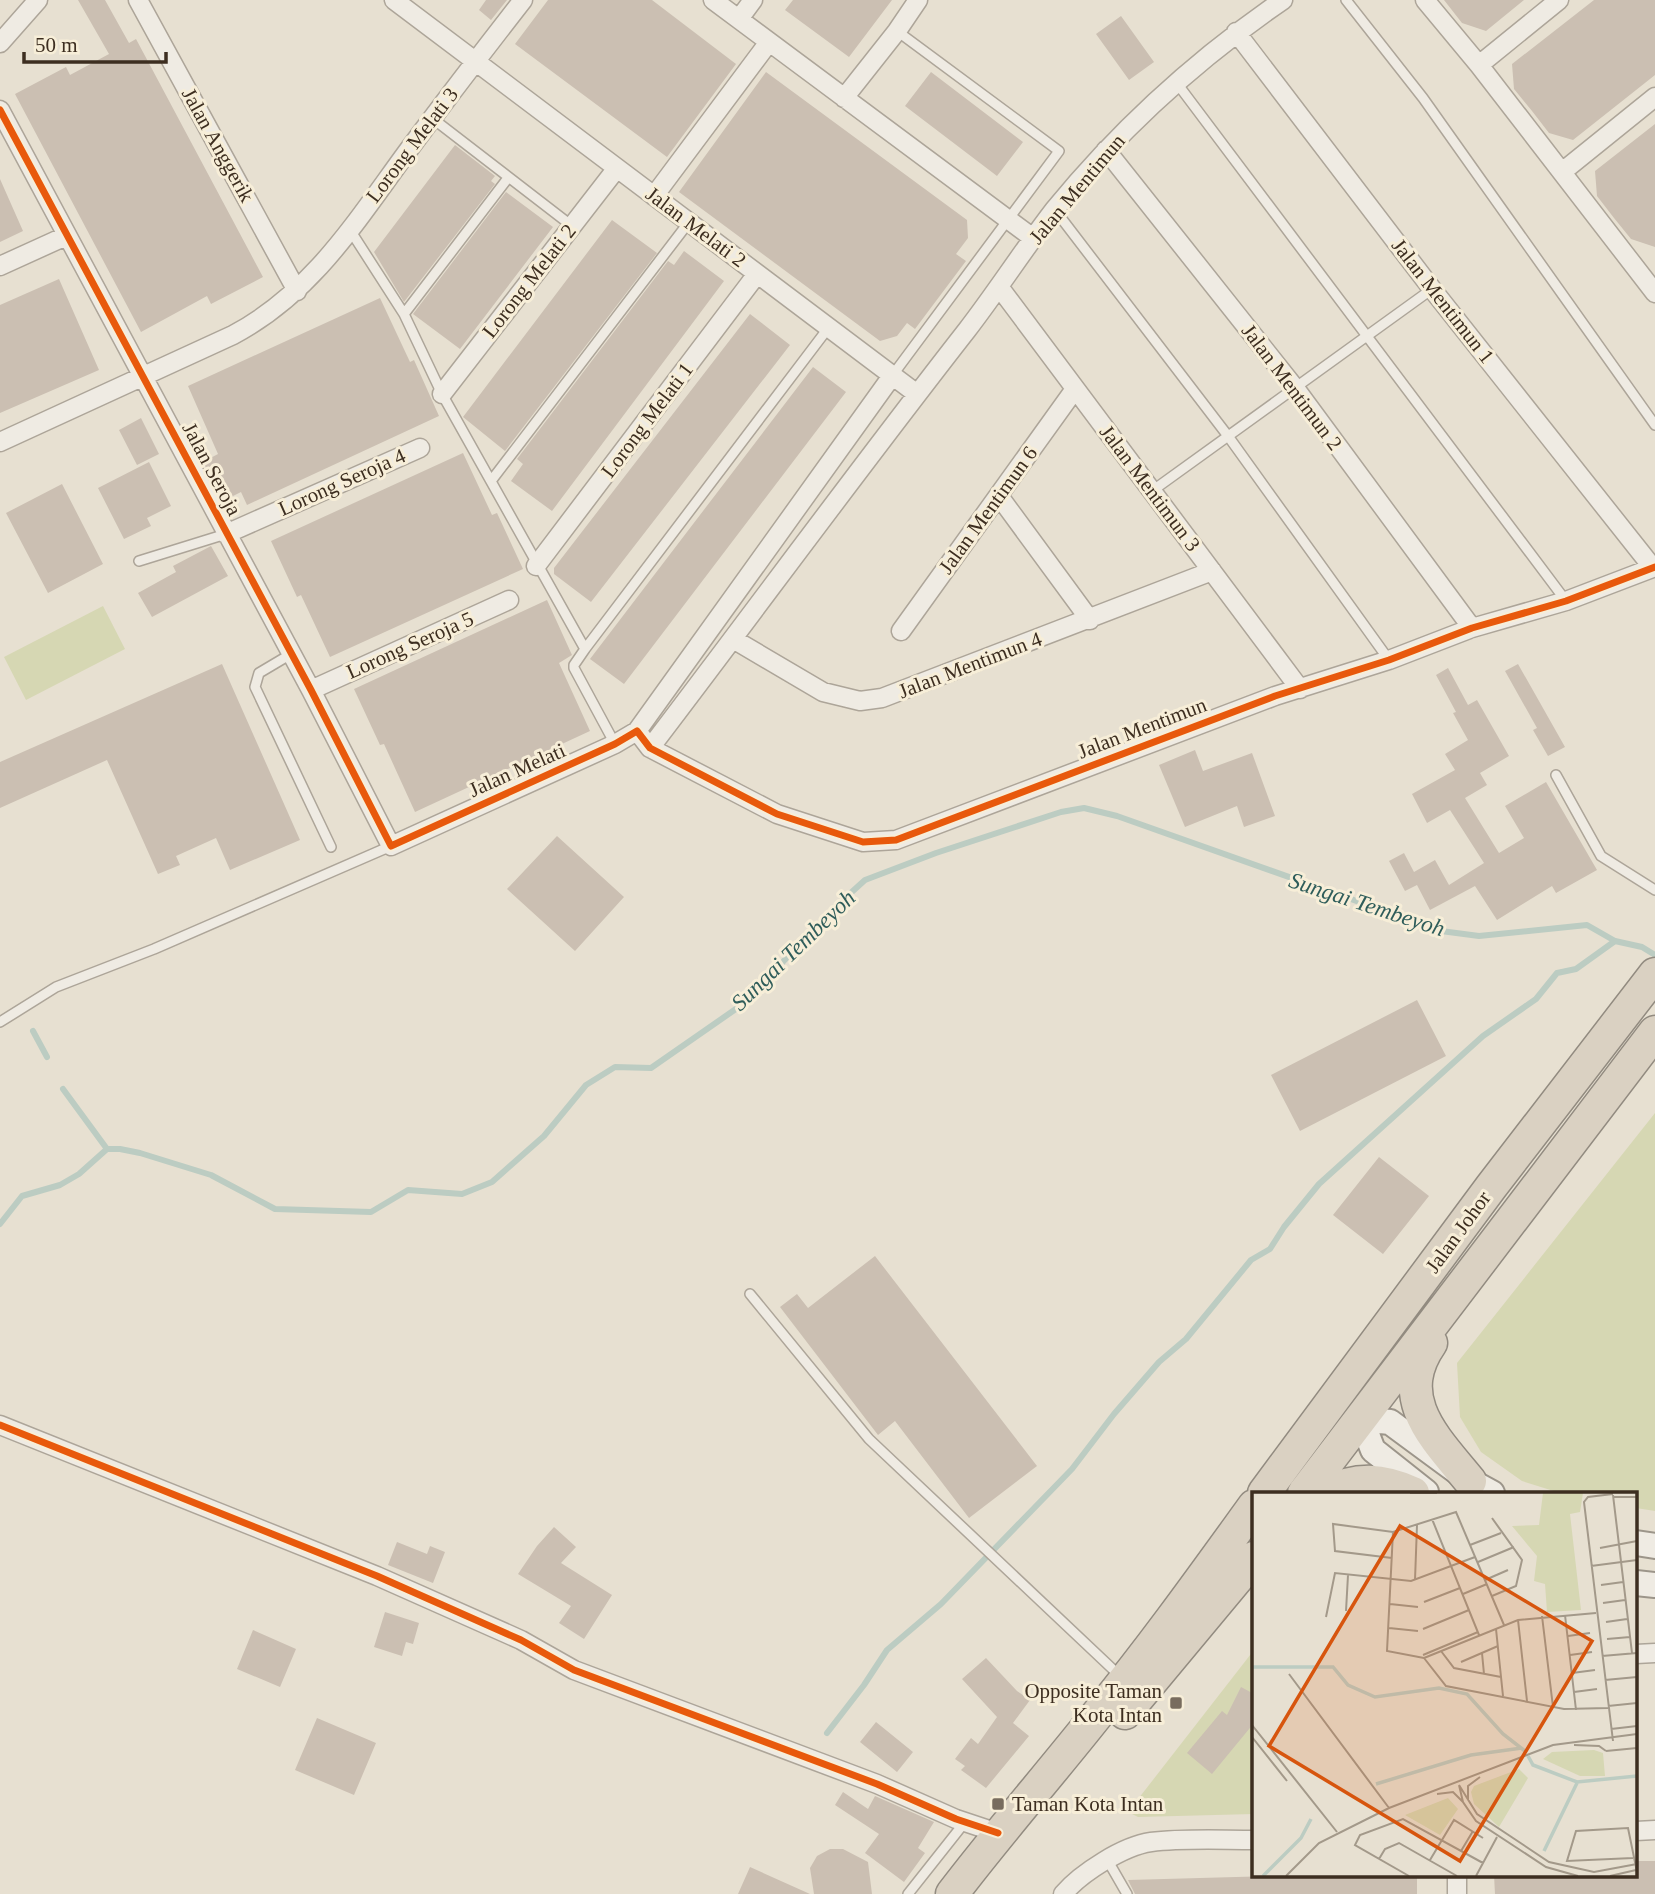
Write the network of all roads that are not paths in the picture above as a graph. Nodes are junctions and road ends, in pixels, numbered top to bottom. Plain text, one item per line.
1 (37, 0) edge
2 (138, 0) edge
3 (394, 0) edge
4 (523, 0) edge
5 (713, 0) edge
6 (753, 0) edge
7 (918, 0) edge
8 (1283, 0) edge
9 (1346, 0) edge
10 (1424, 0) edge
11 (1559, 0) edge
12 (739, 19) junction
13 (897, 31) junction
14 (1236, 32) junction
15 (769, 42) junction
16 (0, 43) edge
17 (475, 61) junction
18 (1479, 65) junction
19 (1176, 81) junction
20 (1655, 97) edge
21 (845, 98) junction
22 (0, 110) edge
23 (432, 118) junction
24 (1106, 150) junction
25 (617, 167) junction
26 (1562, 172) junction
27 (508, 178) junction
28 (654, 196) junction
29 (1055, 210) junction
30 (1009, 219) junction
31 (689, 222) junction
32 (572, 226) junction
33 (350, 230) junction
34 (66, 236) junction
35 (1033, 238) junction
36 (0, 265) edge
37 (757, 274) junction
38 (1651, 282) edge
39 (1000, 288) junction
40 (1432, 289) junction
41 (297, 291) junction
42 (404, 314) junction
43 (828, 327) junction
44 (1366, 337) junction
45 (892, 376) junction
46 (144, 377) junction
47 (1295, 388) junction
48 (1075, 389) junction
49 (442, 394) junction
50 (917, 394) junction
51 (1655, 425) edge
52 (1228, 436) junction
53 (0, 442) edge
54 (420, 448) dead end
55 (491, 481) junction
56 (1152, 491) junction
57 (999, 496) junction
58 (226, 534) junction
59 (139, 561) dead end
60 (536, 566) junction
61 (1654, 567) edge
62 (1212, 571) junction
63 (509, 600) dead end
64 (1566, 601) junction
65 (1090, 620) junction
66 (1472, 628) junction
67 (901, 631) dead end
68 (733, 639) junction
69 (585, 649) junction
70 (291, 654) junction
71 (1389, 660) junction
72 (1300, 689) junction
73 (312, 690) junction
74 (637, 731) junction
75 (615, 744) junction
76 (650, 748) junction
77 (1556, 775) dead end
78 (331, 846) dead end
79 (391, 846) junction
80 (1655, 890) edge
81 (1655, 974) edge
82 (0, 1022) edge
83 (1655, 1032) edge
84 (1460, 1286) junction
85 (750, 1294) dead end
86 (1376, 1344) junction
87 (1361, 1419) junction
88 (0, 1425) edge
89 (1292, 1455) junction
90 (1481, 1487) edge
91 (1265, 1492) edge
92 (1305, 1492) edge
93 (1328, 1492) edge
94 (1411, 1492) edge
95 (1426, 1492) edge
96 (1252, 1509) edge
97 (1252, 1560) edge
98 (1124, 1681) junction
99 (965, 1822) junction
100 (998, 1833) junction
101 (1252, 1840) edge
102 (1108, 1861) junction
103 (1457, 1876) edge
104 (908, 1894) edge
105 (952, 1894) edge
106 (976, 1894) edge
107 (1063, 1894) edge
108 (1126, 1894) edge
109 (1457, 1894) edge

1 - 16 street
2 - 41 street, Jalan Anggerik
3 - 17 street, Jalan Melati 2
4 - 17 street, Lorong Melati 3
5 - 12 street
6 - 12 street
7 - 13 street
8 - 14 street, Jalan Mentimun
9 - 51 lane
10 - 18 street
11 - 18 street
12 - 15 street
13 - 21 street
13 - 30 lane
14 - 19 street, Jalan Mentimun
14 - 40 street, Jalan Mentimun 1
15 - 21 street
15 - 28 street
17 - 23 street, Lorong Melati 3
17 - 25 street, Jalan Melati 2
18 - 26 street
19 - 24 street, Jalan Mentimun
19 - 44 lane
20 - 26 street
21 - 30 street
22 - 34 street, Jalan Seroja
23 - 27 lane
23 - 33 street, Lorong Melati 3
24 - 29 street, Jalan Mentimun
24 - 47 street, Jalan Mentimun 2
25 - 28 street, Jalan Melati 2
25 - 32 street, Lorong Melati 2
26 - 38 street
27 - 32 lane
27 - 42 lane
28 - 31 street, Jalan Melati 2
29 - 35 street, Jalan Mentimun
29 - 52 lane
30 - 35 street
30 - 45 lane
31 - 37 street, Jalan Melati 2
31 - 55 lane
32 - 49 street, Lorong Melati 2
33 - 41 street, Lorong Melati 3
33 - 42 lane
34 - 36 street
34 - 46 street, Jalan Seroja
35 - 39 street, Jalan Mentimun
37 - 43 street, Jalan Melati 2
37 - 60 street, Lorong Melati 1
39 - 48 street, Jalan Mentimun 3
39 - 50 street, Jalan Mentimun
40 - 44 lane
40 - 61 street, Jalan Mentimun 1
41 - 46 street, Lorong Melati 3
42 - 49 lane
43 - 45 street, Jalan Melati 2
43 - 69 lane
44 - 47 lane
44 - 64 lane
45 - 50 street, Jalan Melati 2
45 - 74 street, Jalan Melati
46 - 53 street, Lorong Melati 3
46 - 58 street, Jalan Seroja
47 - 52 lane
47 - 66 street, Jalan Mentimun 2
48 - 56 street, Jalan Mentimun 3
48 - 57 street, Jalan Mentimun 6
49 - 55 lane
50 - 68 street, Jalan Mentimun
52 - 56 lane
52 - 71 lane
54 - 58 street, Lorong Seroja 4
55 - 60 lane
56 - 62 street, Jalan Mentimun 3
57 - 65 street
57 - 67 street, Jalan Mentimun 6
58 - 59 lane
58 - 70 street, Jalan Seroja
60 - 69 lane
61 - 64 street, Jalan Mentimun
62 - 65 street, Jalan Mentimun 4
62 - 72 street, Jalan Mentimun 3
63 - 73 street, Lorong Seroja 5
64 - 66 street, Jalan Mentimun
65 - 68 street, Jalan Mentimun 4
66 - 71 street, Jalan Mentimun
68 - 76 street, Jalan Mentimun
69 - 75 lane
70 - 73 street, Jalan Seroja
70 - 78 lane
71 - 72 street, Jalan Mentimun
72 - 76 street, Jalan Mentimun
73 - 79 street, Jalan Seroja
74 - 75 street, Jalan Melati
74 - 76 street
75 - 79 street, Jalan Melati
77 - 80 lane
79 - 82 lane, Jalan Melati
81 - 86 highway, Jalan Johor
83 - 84 highway, Jalan Johor
84 - 87 highway, Jalan Johor
84 - 90 highway
85 - 98 lane
86 - 87 highway
86 - 89 highway, Jalan Johor
87 - 89 highway
87 - 90 street
87 - 92 highway, Jalan Johor
87 - 95 street
88 - 99 street
89 - 91 highway, Jalan Johor
93 - 94 highway
96 - 98 highway
97 - 106 highway
98 - 100 highway
99 - 100 street
99 - 104 lane
100 - 105 highway
101 - 102 street
102 - 107 street
102 - 108 lane
103 - 109 street

